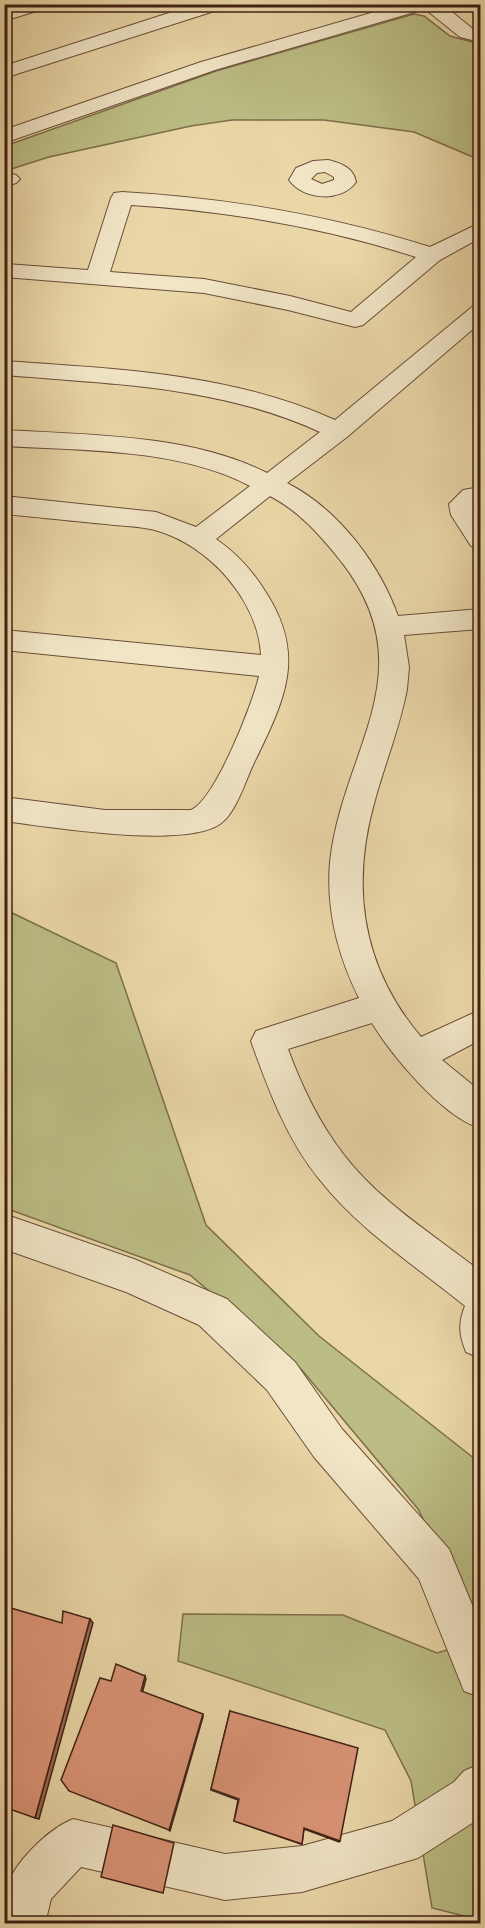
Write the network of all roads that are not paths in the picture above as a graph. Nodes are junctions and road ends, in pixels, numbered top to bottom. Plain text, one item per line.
1 (40, 4) edge
2 (218, 4) edge
3 (424, 4) edge
4 (430, 4) edge
5 (130, 11) dead end
6 (367, 11) edge
7 (4, 16) edge
8 (150, 24) junction
9 (480, 36) edge
10 (4, 72) edge
11 (7, 132) edge
12 (314, 189) dead end
13 (303, 218) junction
14 (480, 230) edge
15 (432, 255) junction
16 (5, 272) edge
17 (97, 277) junction
18 (480, 312) edge
19 (4, 368) edge
20 (338, 431) junction
21 (4, 438) edge
22 (273, 483) junction
23 (480, 495) edge
24 (4, 505) edge
25 (198, 539) junction
26 (480, 540) edge
27 (480, 620) edge
28 (388, 627) junction
29 (4, 640) edge
30 (275, 667) junction
31 (4, 809) edge
32 (381, 1006) junction
33 (480, 1024) edge
34 (416, 1056) junction
35 (480, 1112) edge
36 (4, 1231) edge
37 (480, 1294) edge
38 (480, 1316) edge
39 (480, 1339) edge
40 (480, 1675) edge
41 (480, 1787) edge
42 (21, 1923) edge

1 - 7 street
2 - 8 street
3 - 6 street
4 - 9 street
5 - 8 street
6 - 11 street
8 - 10 street
12 - 13 street
13 - 15 street
13 - 17 street
14 - 15 street
15 - 17 street
16 - 17 street
18 - 20 street
19 - 20 street
20 - 22 street
21 - 22 street
22 - 25 street
22 - 28 street
23 - 26 street
24 - 25 street
25 - 30 street
27 - 28 street
28 - 32 street
29 - 30 street
30 - 31 street
32 - 34 street
32 - 37 street
33 - 34 street
34 - 35 street
36 - 40 street
38 - 39 street
41 - 42 street

